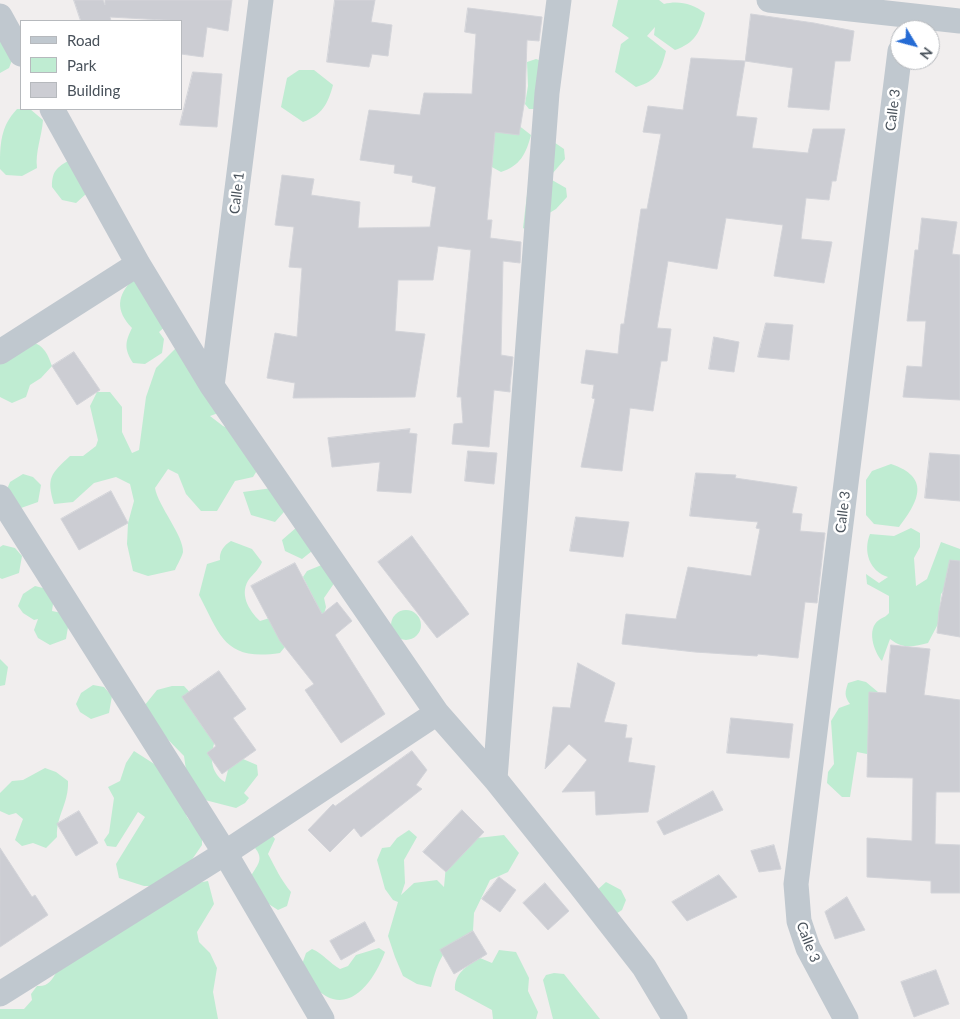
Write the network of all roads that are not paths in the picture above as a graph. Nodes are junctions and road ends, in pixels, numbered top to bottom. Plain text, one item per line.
1 (261, 0) edge
2 (559, 0) edge
3 (770, 0) edge
4 (904, 15) edge
5 (0, 16) edge
6 (960, 22) edge
7 (20, 52) edge
8 (898, 70) edge
9 (53, 110) edge
10 (138, 264) junction
11 (0, 352) edge
12 (212, 386) junction
13 (0, 497) edge
14 (437, 713) junction
15 (495, 779) junction
16 (225, 853) junction
17 (0, 994) edge
18 (322, 1019) edge
19 (675, 1019) edge
20 (846, 1019) edge

1 - 12 street, Calle 1
2 - 15 street
3 - 4 street
4 - 6 street
5 - 7 street
8 - 20 street, Calle 3
9 - 10 street
10 - 11 street
10 - 12 street
12 - 14 street
13 - 16 street
14 - 15 street
14 - 16 street
15 - 19 street
16 - 17 street
16 - 18 street

